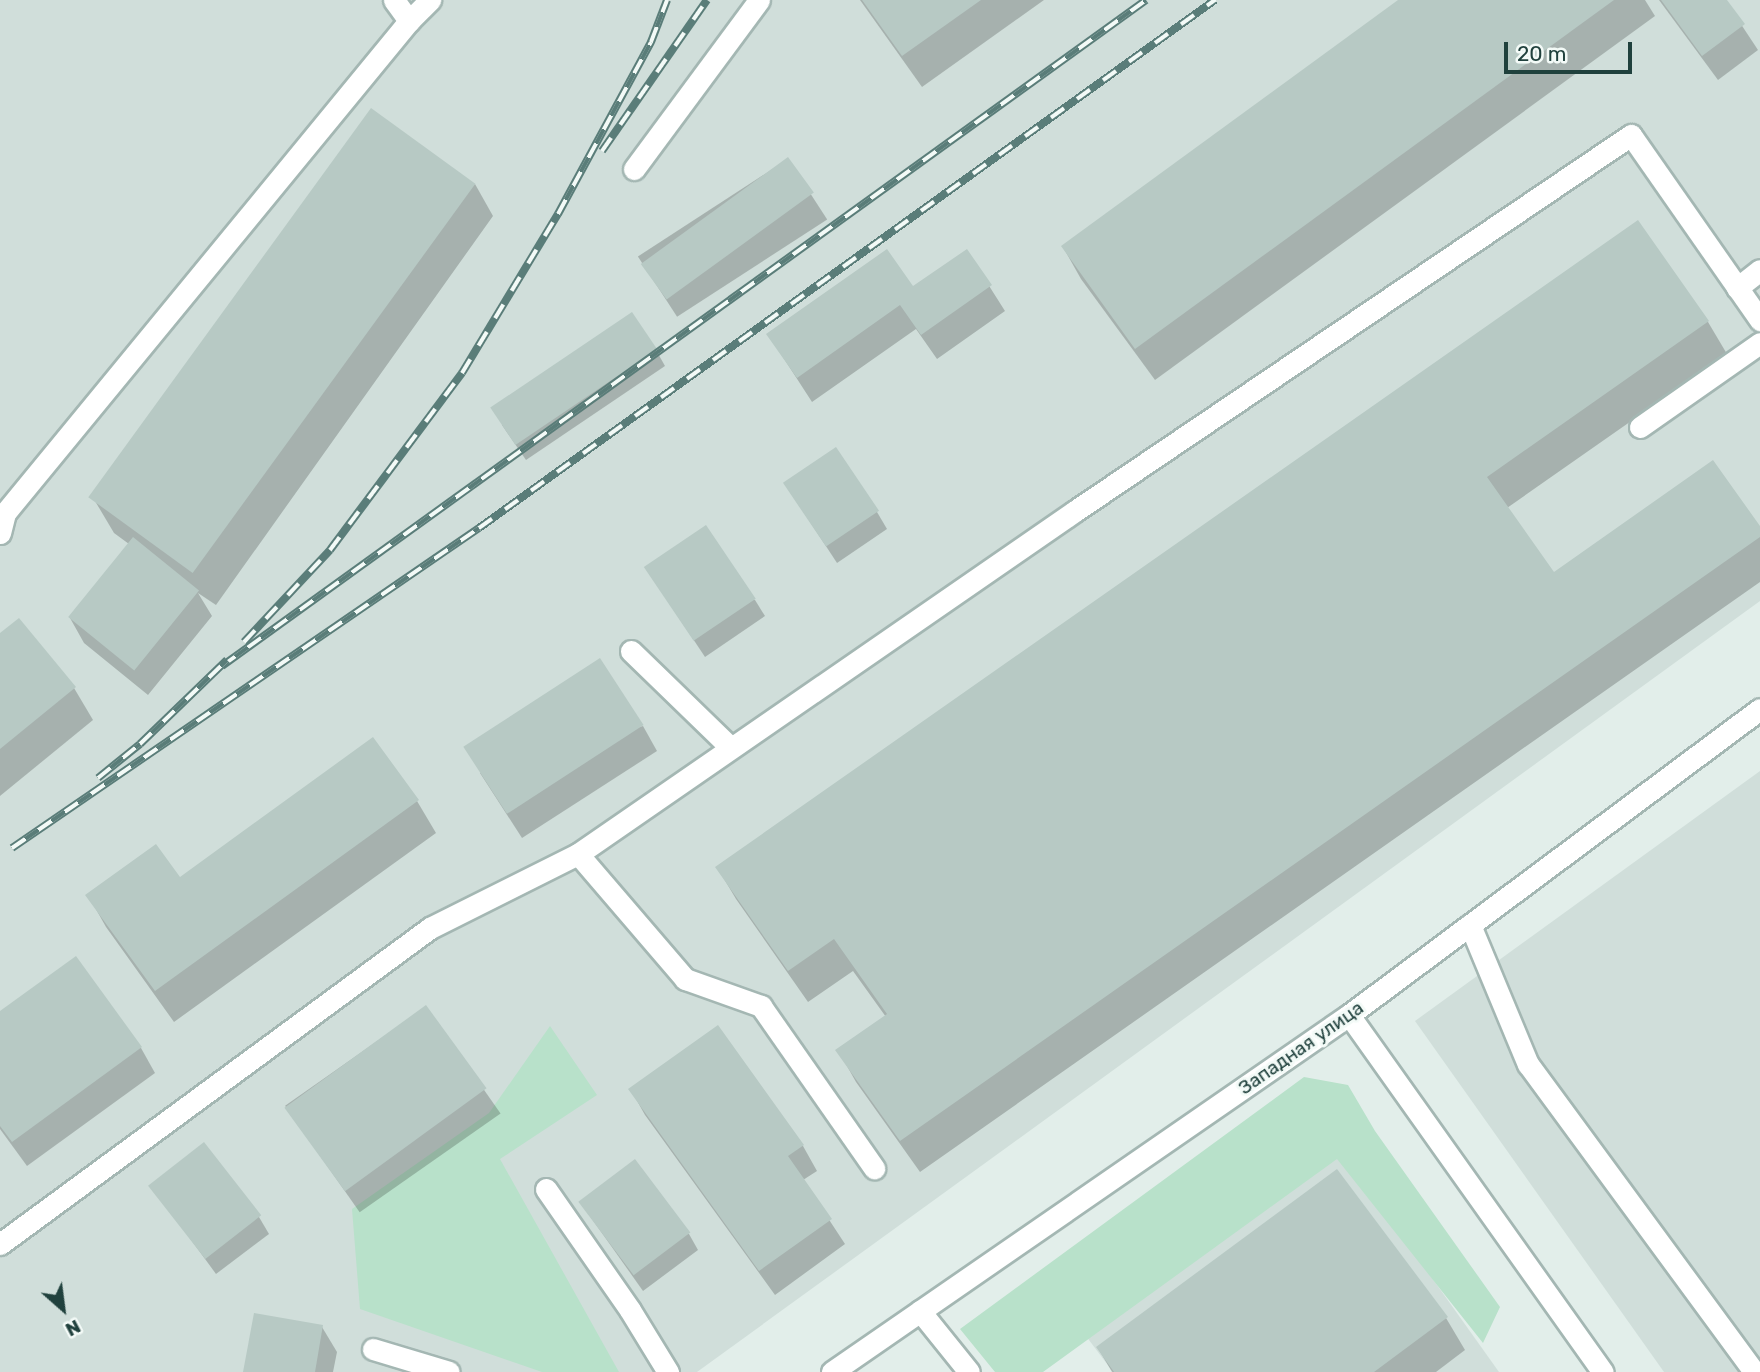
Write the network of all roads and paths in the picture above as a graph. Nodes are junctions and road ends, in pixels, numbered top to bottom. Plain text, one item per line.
1 (394, 0) edge
2 (430, 0) edge
3 (759, 0) edge
4 (409, 21) junction
5 (634, 169) dead end
6 (1760, 270) edge
7 (1737, 288) junction
8 (1760, 320) edge
9 (1760, 343) edge
10 (1640, 427) dead end
11 (2, 518) edge
12 (631, 651) dead end
13 (1760, 709) edge
14 (731, 748) junction
15 (578, 854) junction
16 (1470, 925) junction
17 (1349, 1015) junction
18 (874, 1168) dead end
19 (547, 1189) dead end
20 (0, 1244) edge
21 (920, 1311) junction
22 (373, 1349) dead end
23 (449, 1372) edge
24 (668, 1372) edge
25 (832, 1372) edge
26 (969, 1372) edge
27 (1603, 1372) edge
28 (1754, 1372) edge

1 - 4 street
2 - 4 street
3 - 5 street
4 - 11 street
6 - 7 street
7 - 8 street
7 - 14 street
9 - 10 street
12 - 14 street
13 - 16 street, Западная улица
14 - 15 street
15 - 18 street
15 - 20 street
16 - 17 street, Западная улица
16 - 28 street
17 - 21 street, Западная улица
17 - 27 street
19 - 24 street
21 - 25 street, Западная улица
21 - 26 street
22 - 23 street

